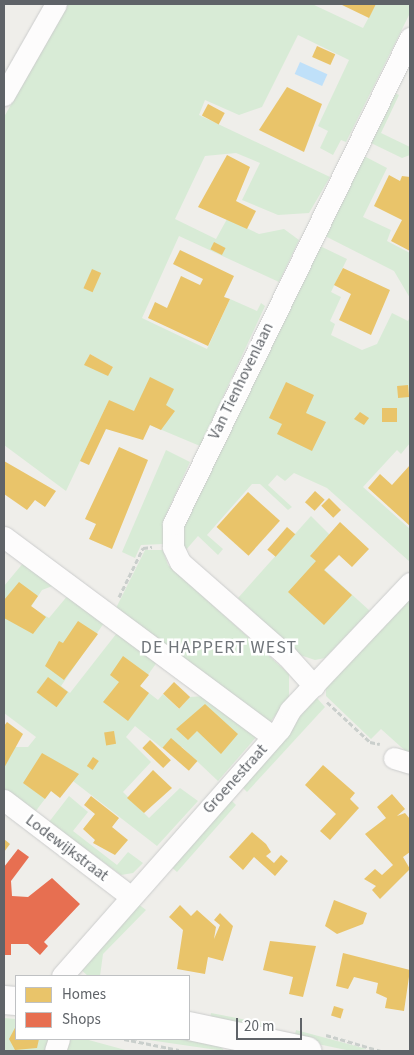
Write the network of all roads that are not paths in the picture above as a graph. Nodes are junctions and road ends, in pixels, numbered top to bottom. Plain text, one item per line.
1 (56, 4) edge
2 (410, 38) edge
3 (4, 94) edge
4 (4, 537) edge
5 (410, 583) edge
6 (314, 686) junction
7 (273, 737) junction
8 (4, 800) edge
9 (130, 896) junction
10 (63, 975) edge
11 (190, 1026) edge
12 (308, 1051) edge

1 - 3 street
2 - 6 street, Van Tienhovenlaan
4 - 7 street
5 - 6 street, Groenestraat
6 - 7 street, Groenestraat
7 - 9 street, Groenestraat
8 - 9 street, Lodewijkstraat
9 - 10 street, Groenestraat
11 - 12 street

